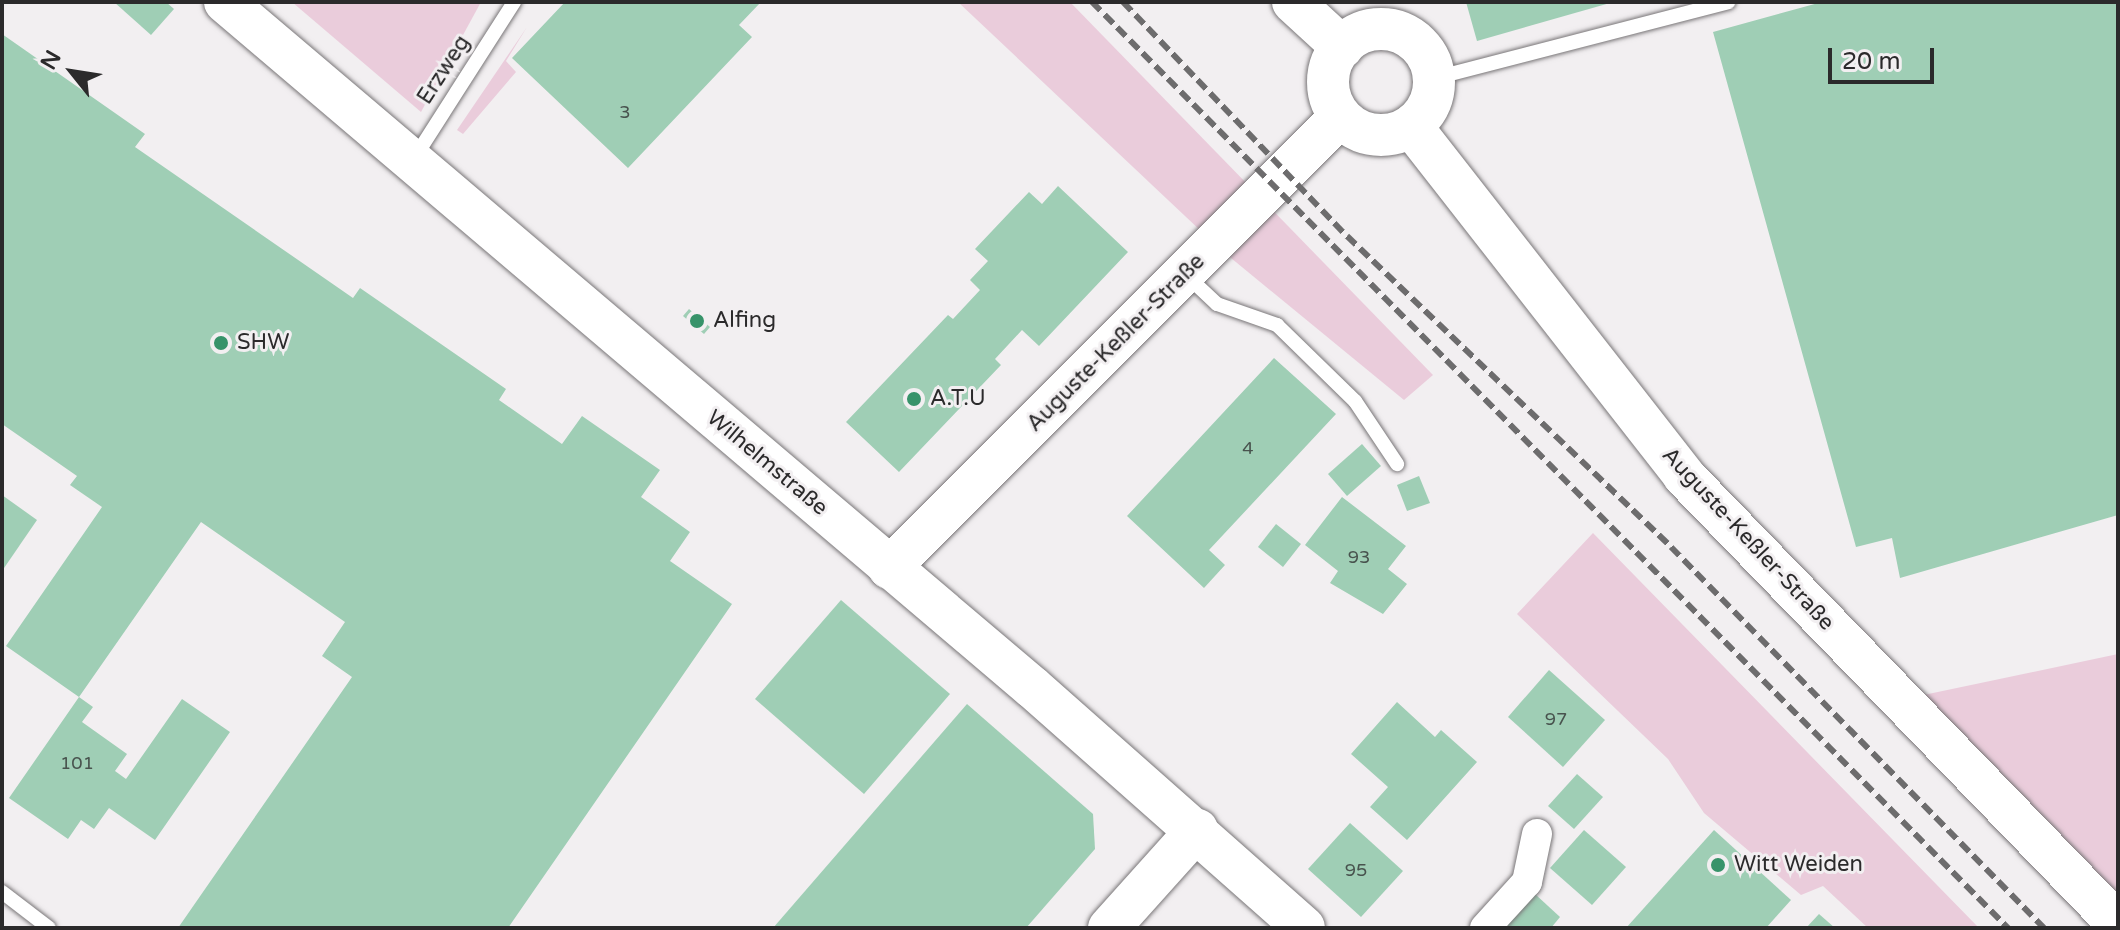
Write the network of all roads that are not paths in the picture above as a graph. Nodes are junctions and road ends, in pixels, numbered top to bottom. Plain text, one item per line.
1 (225, 2) edge
2 (514, 2) edge
3 (1293, 2) edge
4 (1728, 2) edge
5 (1342, 47) junction
6 (1435, 78) junction
7 (1340, 117) junction
8 (1411, 126) junction
9 (412, 162) junction
10 (1185, 274) junction
11 (1397, 464) dead end
12 (889, 568) junction
13 (1197, 830) junction
14 (1537, 834) dead end
15 (2, 892) edge
16 (2118, 924) edge
17 (49, 928) edge
18 (1109, 928) edge
19 (1304, 928) edge
20 (1485, 928) edge

1 - 9 street, Wilhelmstraße
2 - 9 lane, Erzweg
3 - 5 street
4 - 6 lane
5 - 6 street
5 - 7 street
6 - 8 street
7 - 8 street
7 - 10 street, Auguste-Keßler-Straße
8 - 16 street, Auguste-Keßler-Straße
9 - 12 street, Wilhelmstraße
10 - 11 lane
10 - 12 street, Auguste-Keßler-Straße
12 - 13 street, Wilhelmstraße
13 - 18 street
13 - 19 street, Wilhelmstraße
14 - 20 street
15 - 17 lane

